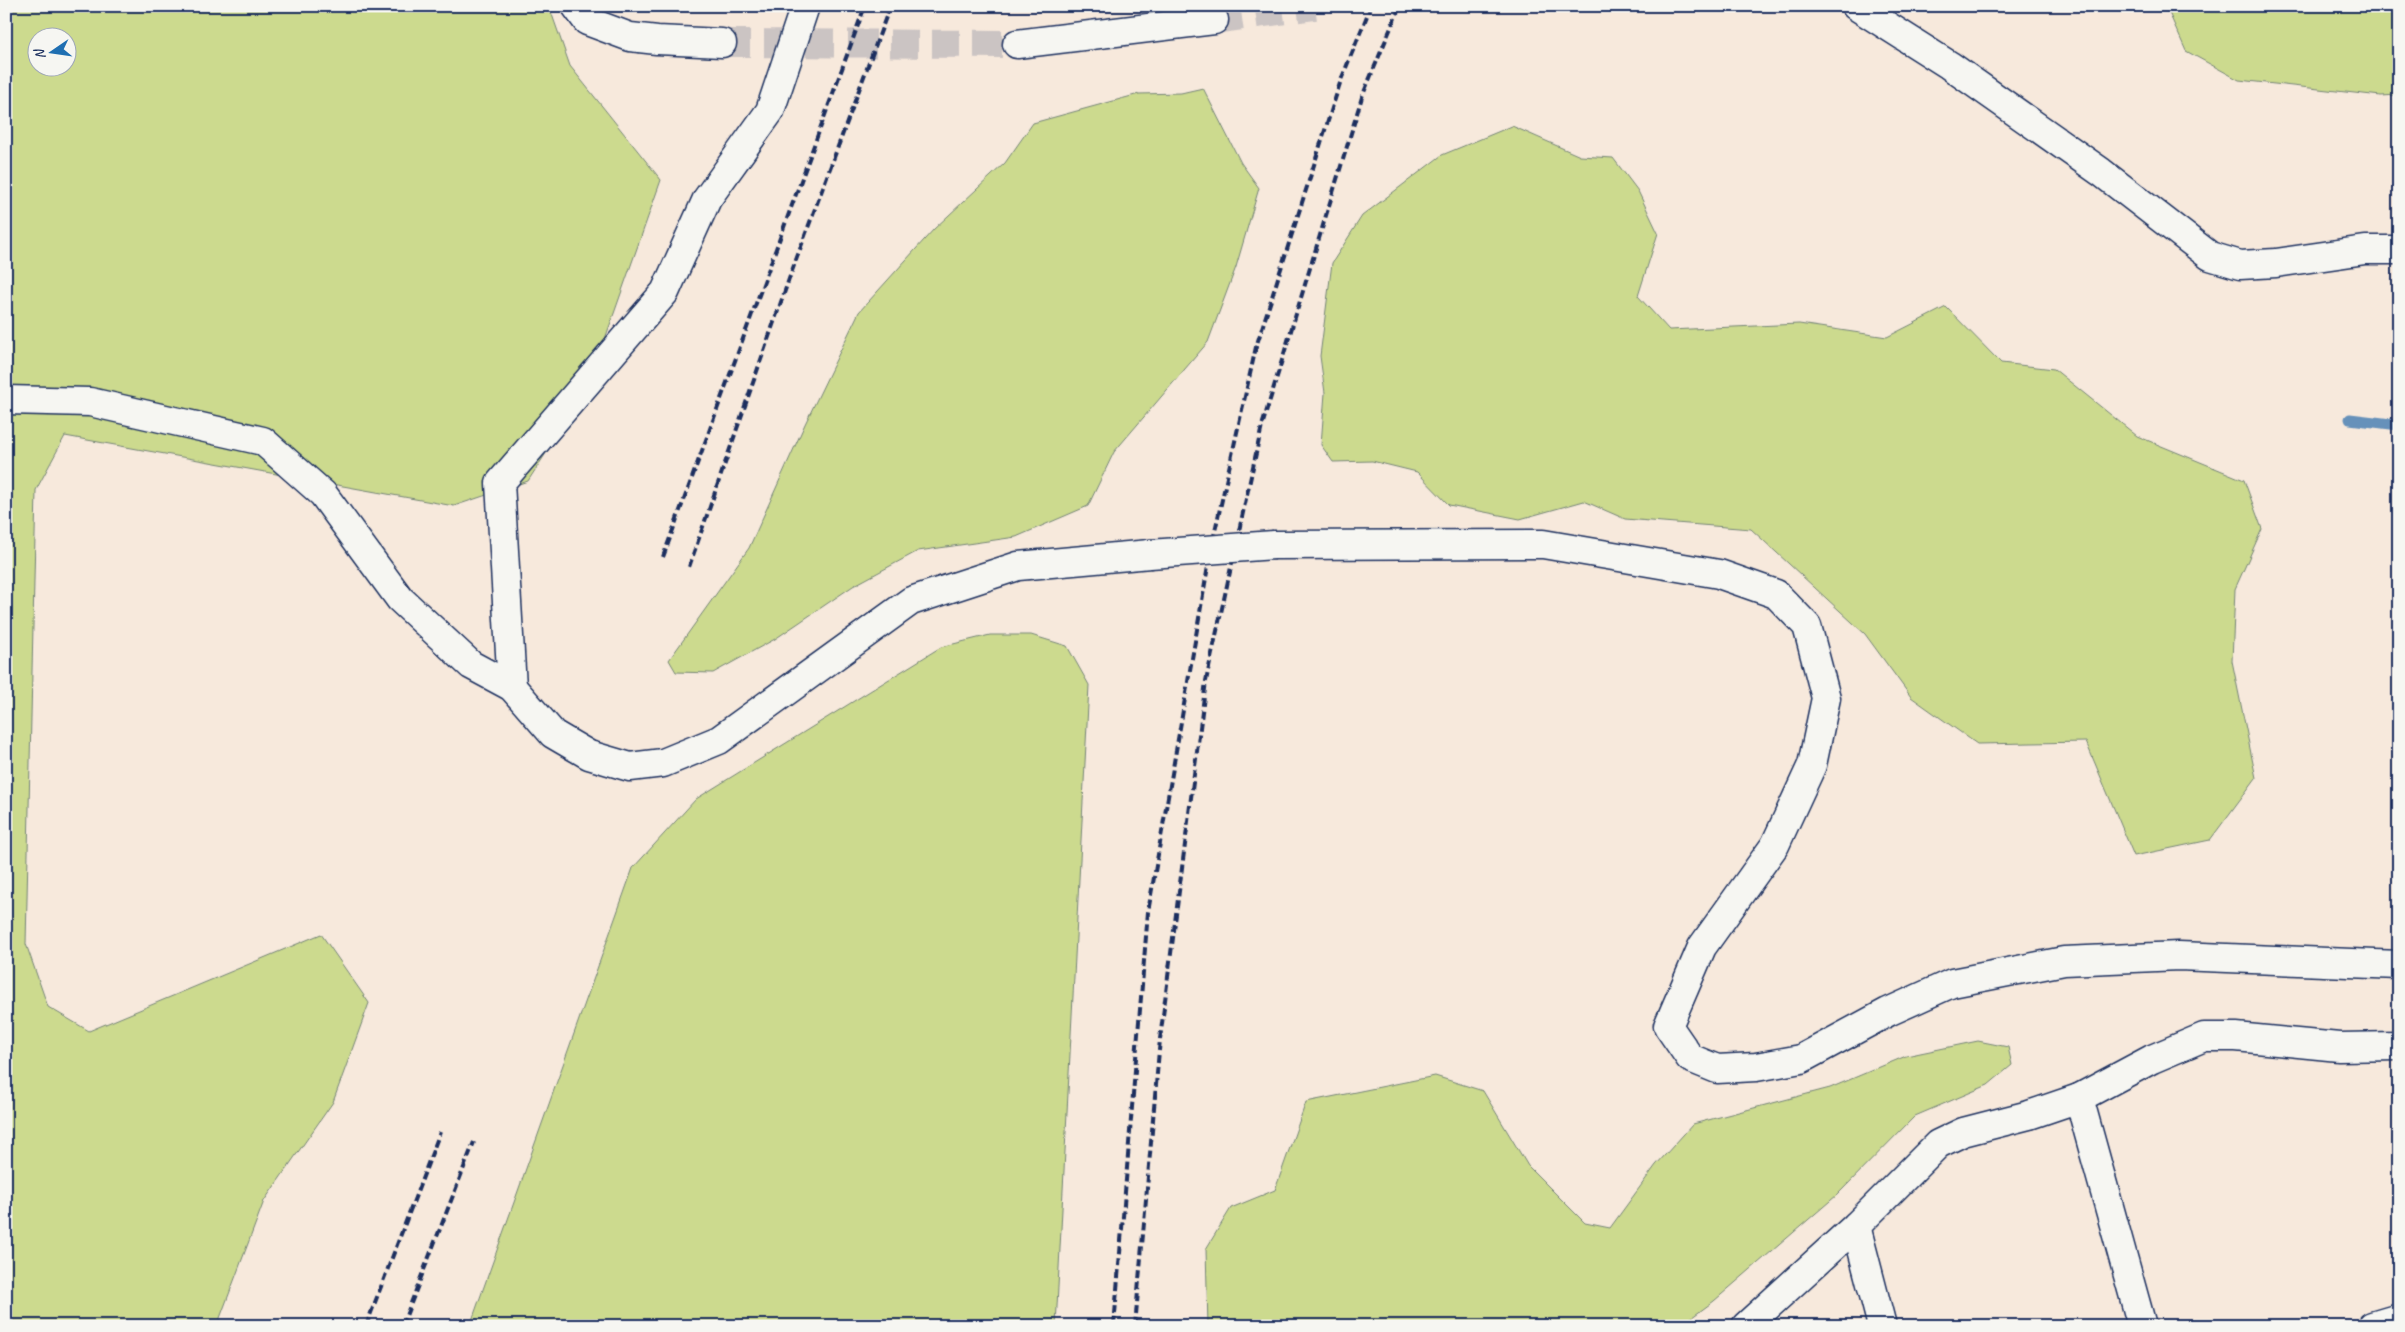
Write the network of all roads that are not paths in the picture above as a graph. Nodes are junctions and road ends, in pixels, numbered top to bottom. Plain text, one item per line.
1 (576, 6) edge
2 (805, 6) edge
3 (1856, 6) edge
4 (1214, 20) tunnel mouth
5 (722, 43) tunnel mouth
6 (1018, 44) tunnel mouth
7 (2399, 250) edge
8 (6, 400) edge
9 (512, 687) junction
10 (2399, 965) edge
11 (2399, 1046) edge
12 (2079, 1098) junction
13 (1856, 1226) junction
14 (2399, 1318) edge
15 (1746, 1326) edge
16 (1882, 1326) edge
17 (2142, 1326) edge
18 (2372, 1326) edge

1 - 5 street
2 - 9 street
3 - 7 street
4 - 6 street
8 - 9 street
9 - 10 street, bridge
11 - 12 street
12 - 13 street
12 - 17 street
13 - 15 street
13 - 16 street
14 - 18 street

